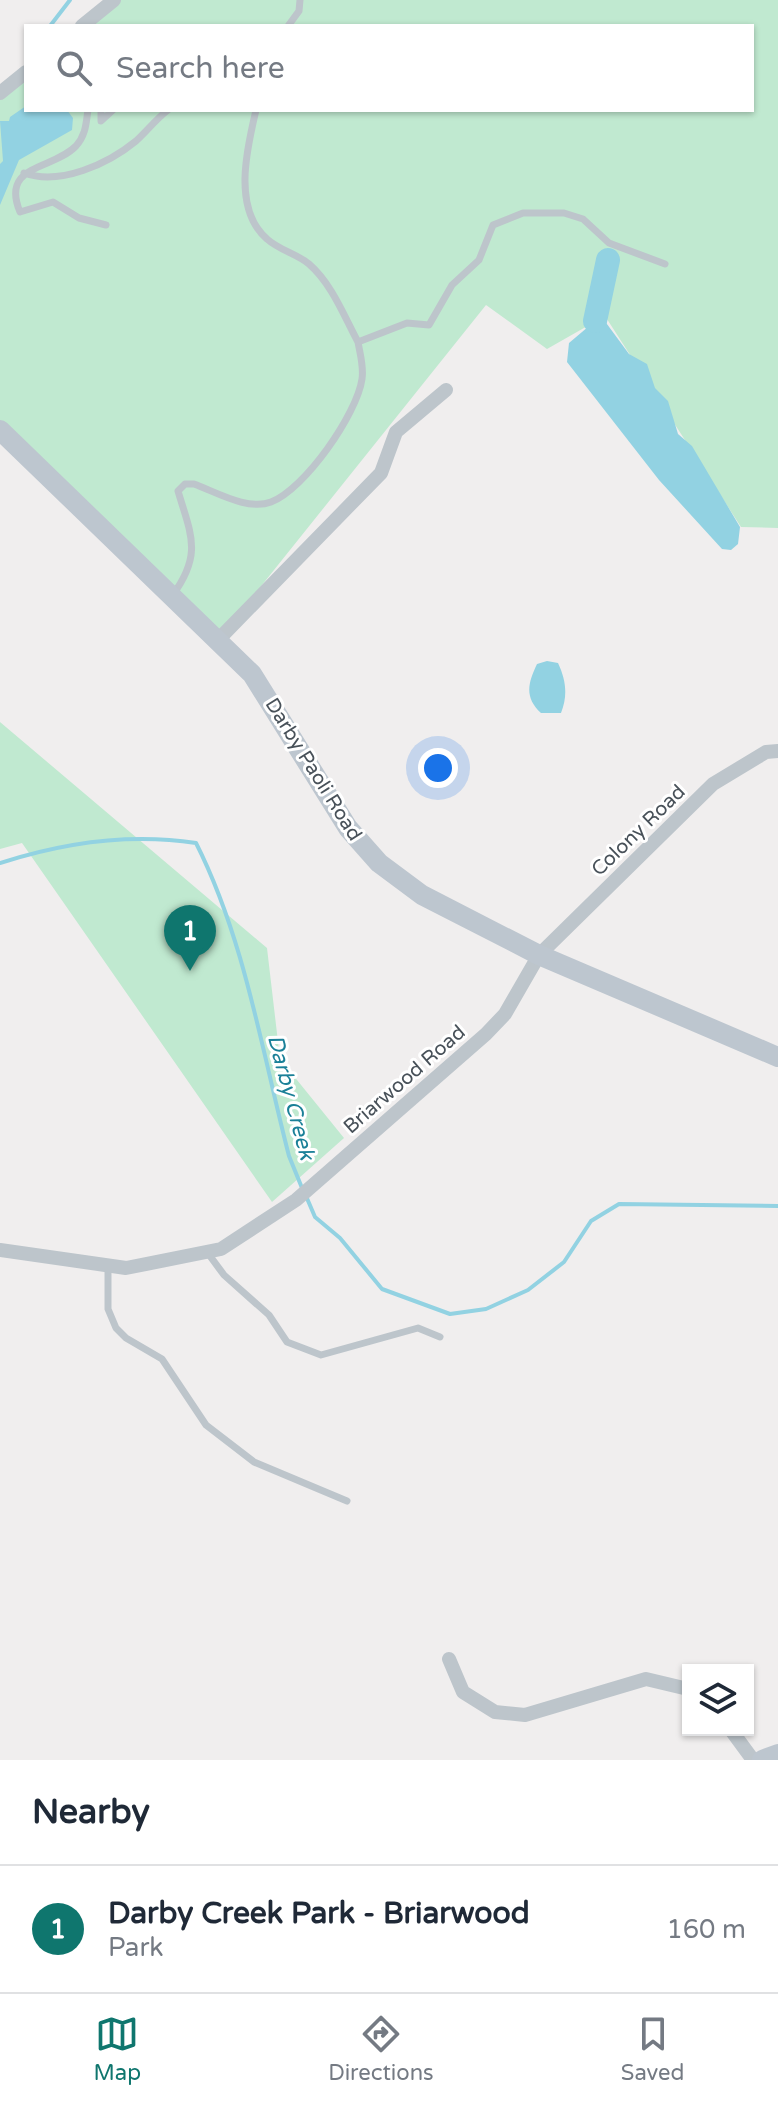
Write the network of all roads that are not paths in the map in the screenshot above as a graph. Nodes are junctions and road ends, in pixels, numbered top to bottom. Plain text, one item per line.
1 (114, 0) edge
2 (300, 0) edge
3 (84, 24) edge
4 (289, 24) edge
5 (24, 74) edge
6 (0, 93) edge
7 (88, 112) edge
8 (101, 112) edge
9 (111, 112) edge
10 (166, 112) edge
11 (256, 112) edge
12 (24, 173) junction
13 (106, 225) dead end
14 (665, 264) dead end
15 (358, 342) junction
16 (446, 390) dead end
17 (0, 430) edge
18 (172, 596) junction
19 (218, 640) junction
20 (778, 751) edge
21 (539, 955) junction
22 (778, 1057) edge
23 (0, 1250) edge
24 (207, 1252) junction
25 (108, 1265) junction
26 (440, 1337) dead end
27 (347, 1501) dead end
28 (449, 1659) dead end
29 (682, 1688) edge
30 (735, 1736) edge
31 (778, 1754) edge
32 (753, 1760) edge
33 (762, 1760) edge

1 - 3 street
2 - 4 lane
5 - 6 street
7 - 12 lane
8 - 9 lane
10 - 12 lane
11 - 15 lane
12 - 13 lane
14 - 15 lane
15 - 18 lane
16 - 19 street
17 - 18 street, Darby Paoli Road
18 - 19 street, Darby Paoli Road
19 - 21 street, Darby Paoli Road
20 - 21 street, Colony Road
21 - 22 street, Darby Paoli Road
21 - 24 street, Briarwood Road
23 - 25 street, Briarwood Road
24 - 25 street, Briarwood Road
24 - 26 lane
25 - 27 lane
28 - 29 street
30 - 32 street
31 - 33 street

